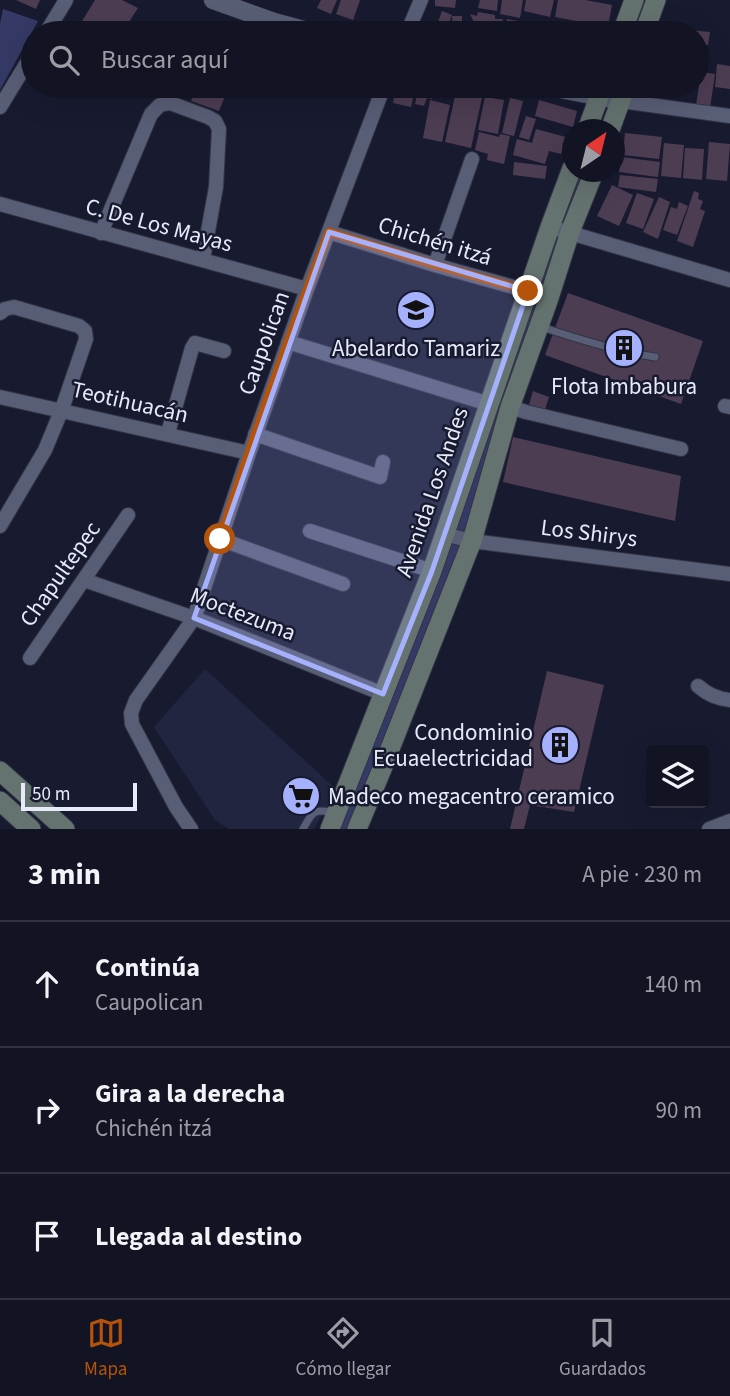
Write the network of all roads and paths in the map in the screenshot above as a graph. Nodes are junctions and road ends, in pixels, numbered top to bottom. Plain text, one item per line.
1 (66, 0) edge
2 (421, 0) edge
3 (634, 0) edge
4 (656, 0) edge
5 (215, 1) edge
6 (53, 21) edge
7 (271, 21) edge
8 (412, 21) edge
9 (626, 21) edge
10 (648, 21) edge
11 (21, 73) edge
12 (379, 98) edge
13 (599, 98) edge
14 (622, 98) edge
15 (642, 98) edge
16 (0, 107) edge
17 (730, 116) edge
18 (591, 119) edge
19 (615, 119) edge
20 (471, 159) dead end
21 (567, 182) edge
22 (590, 182) edge
23 (0, 204) edge
24 (550, 227) junction
25 (329, 232) junction
26 (570, 232) junction
27 (100, 233) junction
28 (203, 259) junction
29 (435, 265) junction
30 (730, 280) edge
31 (307, 289) junction
32 (528, 291) junction
33 (0, 313) edge
34 (539, 326) junction
35 (288, 342) junction
36 (224, 351) dead end
37 (655, 357) dead end
38 (0, 397) edge
39 (489, 404) junction
40 (510, 407) junction
41 (62, 410) junction
42 (168, 433) junction
43 (255, 434) junction
44 (681, 449) dead end
45 (249, 453) junction
46 (383, 462) dead end
47 (128, 516) dead end
48 (0, 526) edge
49 (310, 531) dead end
50 (444, 534) junction
51 (220, 539) junction
52 (472, 541) junction
53 (432, 571) junction
54 (730, 574) edge
55 (85, 580) junction
56 (343, 584) dead end
57 (194, 618) junction
58 (30, 658) dead end
59 (698, 686) dead end
60 (383, 694) junction
61 (730, 700) edge
62 (2, 776) edge
63 (0, 801) edge
64 (729, 819) edge
65 (334, 821) edge
66 (32, 829) edge
67 (65, 829) edge
68 (191, 829) edge
69 (303, 829) edge
70 (357, 829) edge
71 (709, 829) edge

1 - 6 street
2 - 8 street
3 - 9 main road
4 - 10 main road
5 - 7 street
11 - 16 street
12 - 25 street, Caupolican
13 - 18 main road
14 - 19 main road
15 - 17 street
20 - 29 street
21 - 24 main road, Avenida Los Andes
22 - 26 main road, Avenida Los Andes
23 - 27 street, C. De Los Mayas
24 - 26 street
24 - 32 main road, Avenida Los Andes
25 - 29 street, Chichén itzá
25 - 31 street, Caupolican
26 - 30 street
26 - 34 main road, Avenida Los Andes
27 - 28 street, C. De Los Mayas
27 - 28 street
28 - 31 street, C. De Los Mayas
29 - 32 street, Chichén itzá
31 - 35 street, Caupolican
32 - 39 main road, Avenida Los Andes
33 - 41 street
34 - 37 lane
34 - 40 main road, Avenida Los Andes
35 - 39 street
35 - 43 street, Caupolican
36 - 42 street
38 - 41 street, Teotihuacán
39 - 50 main road, Avenida Los Andes
40 - 44 street
40 - 52 main road, Avenida Los Andes
41 - 42 street, Teotihuacán
41 - 48 street
42 - 45 street, Teotihuacán
43 - 45 street, Caupolican
43 - 46 street
45 - 51 street, Caupolican
47 - 55 street, Chapultepec
49 - 53 street
50 - 52 street, Los Shirys
50 - 53 main road, Avenida Los Andes
51 - 56 street
51 - 57 street, Caupolican
52 - 54 street, Los Shirys
52 - 70 main road, Avenida Los Andes
53 - 60 main road, Avenida Los Andes
55 - 57 street, Moctezuma
55 - 58 street, Chapultepec
57 - 60 street, Moctezuma
57 - 68 street, Caupolican
59 - 61 street
60 - 65 main road, Avenida Los Andes
62 - 67 main road
63 - 66 main road
64 - 71 street
65 - 69 lane

